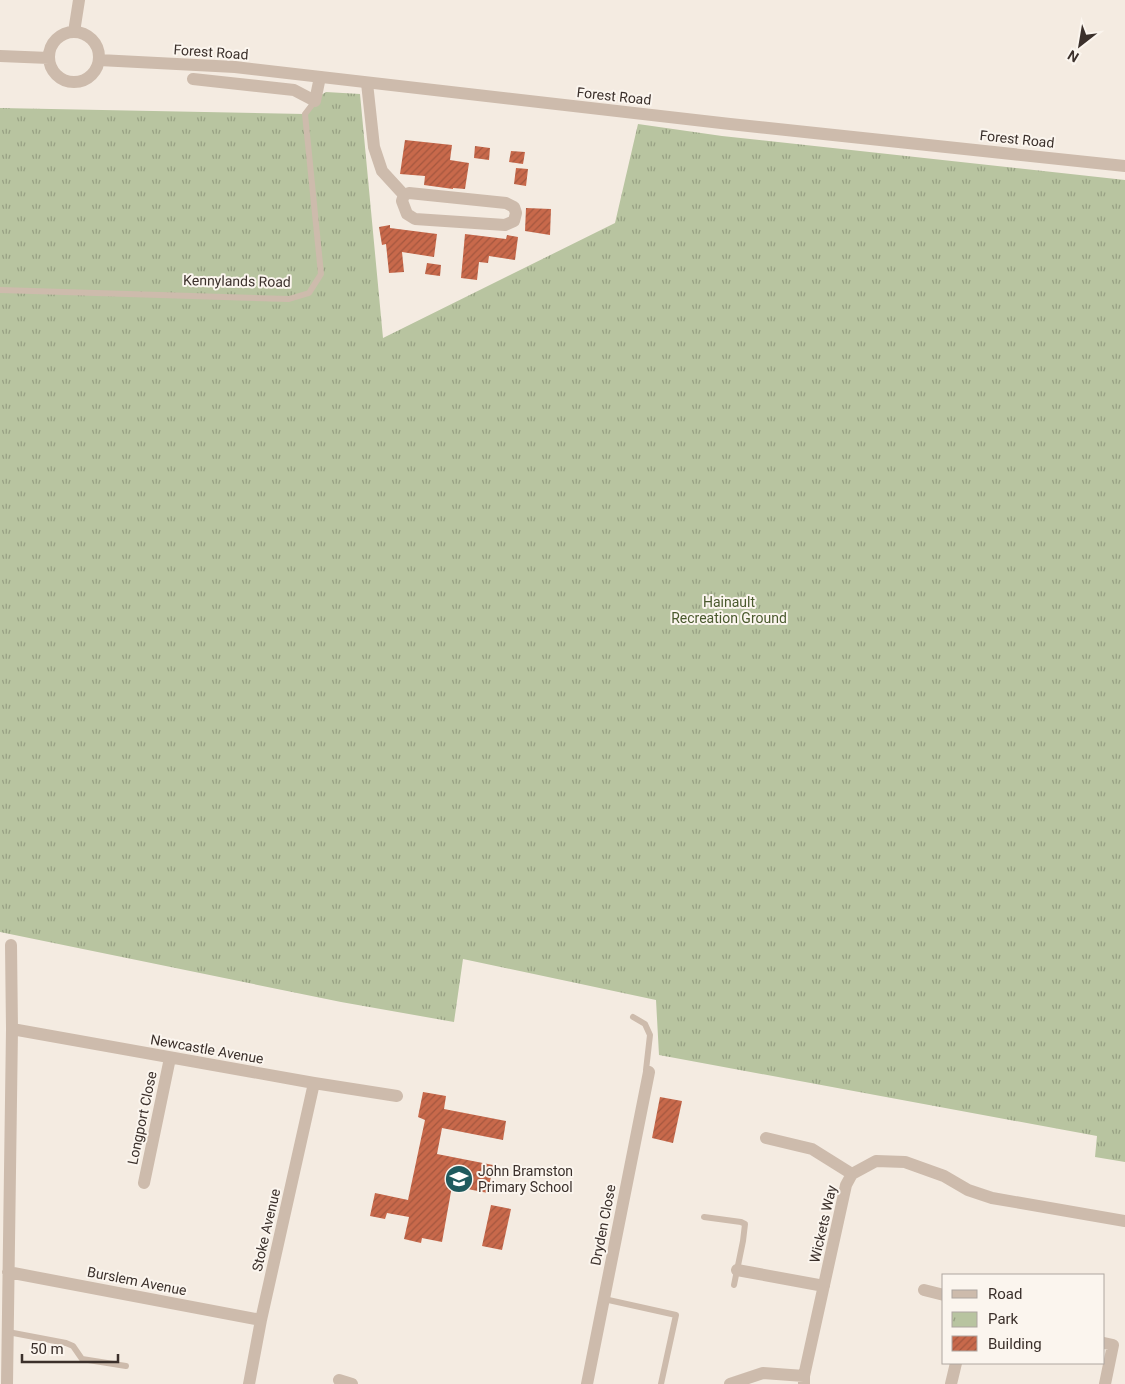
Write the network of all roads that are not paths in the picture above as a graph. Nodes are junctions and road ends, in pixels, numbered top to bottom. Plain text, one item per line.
1 (79, 0) edge
2 (74, 32) junction
3 (0, 56) edge
4 (48, 58) junction
5 (99, 60) junction
6 (320, 77) junction
7 (193, 79) dead end
8 (367, 83) junction
9 (315, 100) junction
10 (1125, 166) edge
11 (404, 195) junction
12 (0, 290) edge
13 (11, 945) dead end
14 (633, 1016) dead end
15 (12, 1029) junction
16 (170, 1058) junction
17 (649, 1072) joint
18 (314, 1083) junction
19 (397, 1096) dead end
20 (766, 1138) dead end
21 (852, 1174) junction
22 (144, 1183) dead end
23 (704, 1217) dead end
24 (1125, 1221) edge
25 (737, 1270) junction
26 (8, 1272) junction
27 (734, 1285) dead end
28 (824, 1286) junction
29 (924, 1290) dead end
30 (942, 1294) edge
31 (604, 1299) junction
32 (261, 1320) junction
33 (8, 1332) junction
34 (1108, 1344) edge
35 (956, 1364) edge
36 (126, 1366) dead end
37 (339, 1380) dead end
38 (804, 1380) edge
39 (7, 1384) edge
40 (249, 1384) edge
41 (352, 1384) edge
42 (587, 1384) edge
43 (660, 1384) edge
44 (730, 1384) edge
45 (951, 1384) edge
46 (1105, 1384) edge

1 - 2 street
2 - 4 street
2 - 5 street
3 - 4 street
4 - 5 street
5 - 6 street, Forest Road
6 - 8 street, Forest Road
6 - 9 street, Kennylands Road
7 - 9 street
8 - 10 street, Forest Road
8 - 11 street
9 - 12 lane, Kennylands Road
11 - 11 street
13 - 15 street
14 - 17 lane
15 - 16 street, Newcastle Avenue
15 - 26 street
16 - 18 street, Newcastle Avenue
16 - 22 street, Longport Close
17 - 31 street, Dryden Close
18 - 19 street, Newcastle Avenue
18 - 32 street, Stoke Avenue
20 - 21 street
21 - 24 street, Wickets Way
21 - 28 street, Wickets Way
23 - 25 lane
25 - 27 lane
25 - 28 street
26 - 32 street, Burslem Avenue
26 - 33 street
28 - 38 street, Wickets Way
29 - 30 street
31 - 42 street, Dryden Close
31 - 43 lane
32 - 40 street, Stoke Avenue
33 - 36 lane
33 - 39 street
34 - 46 street
35 - 45 street
37 - 41 street
38 - 44 street

